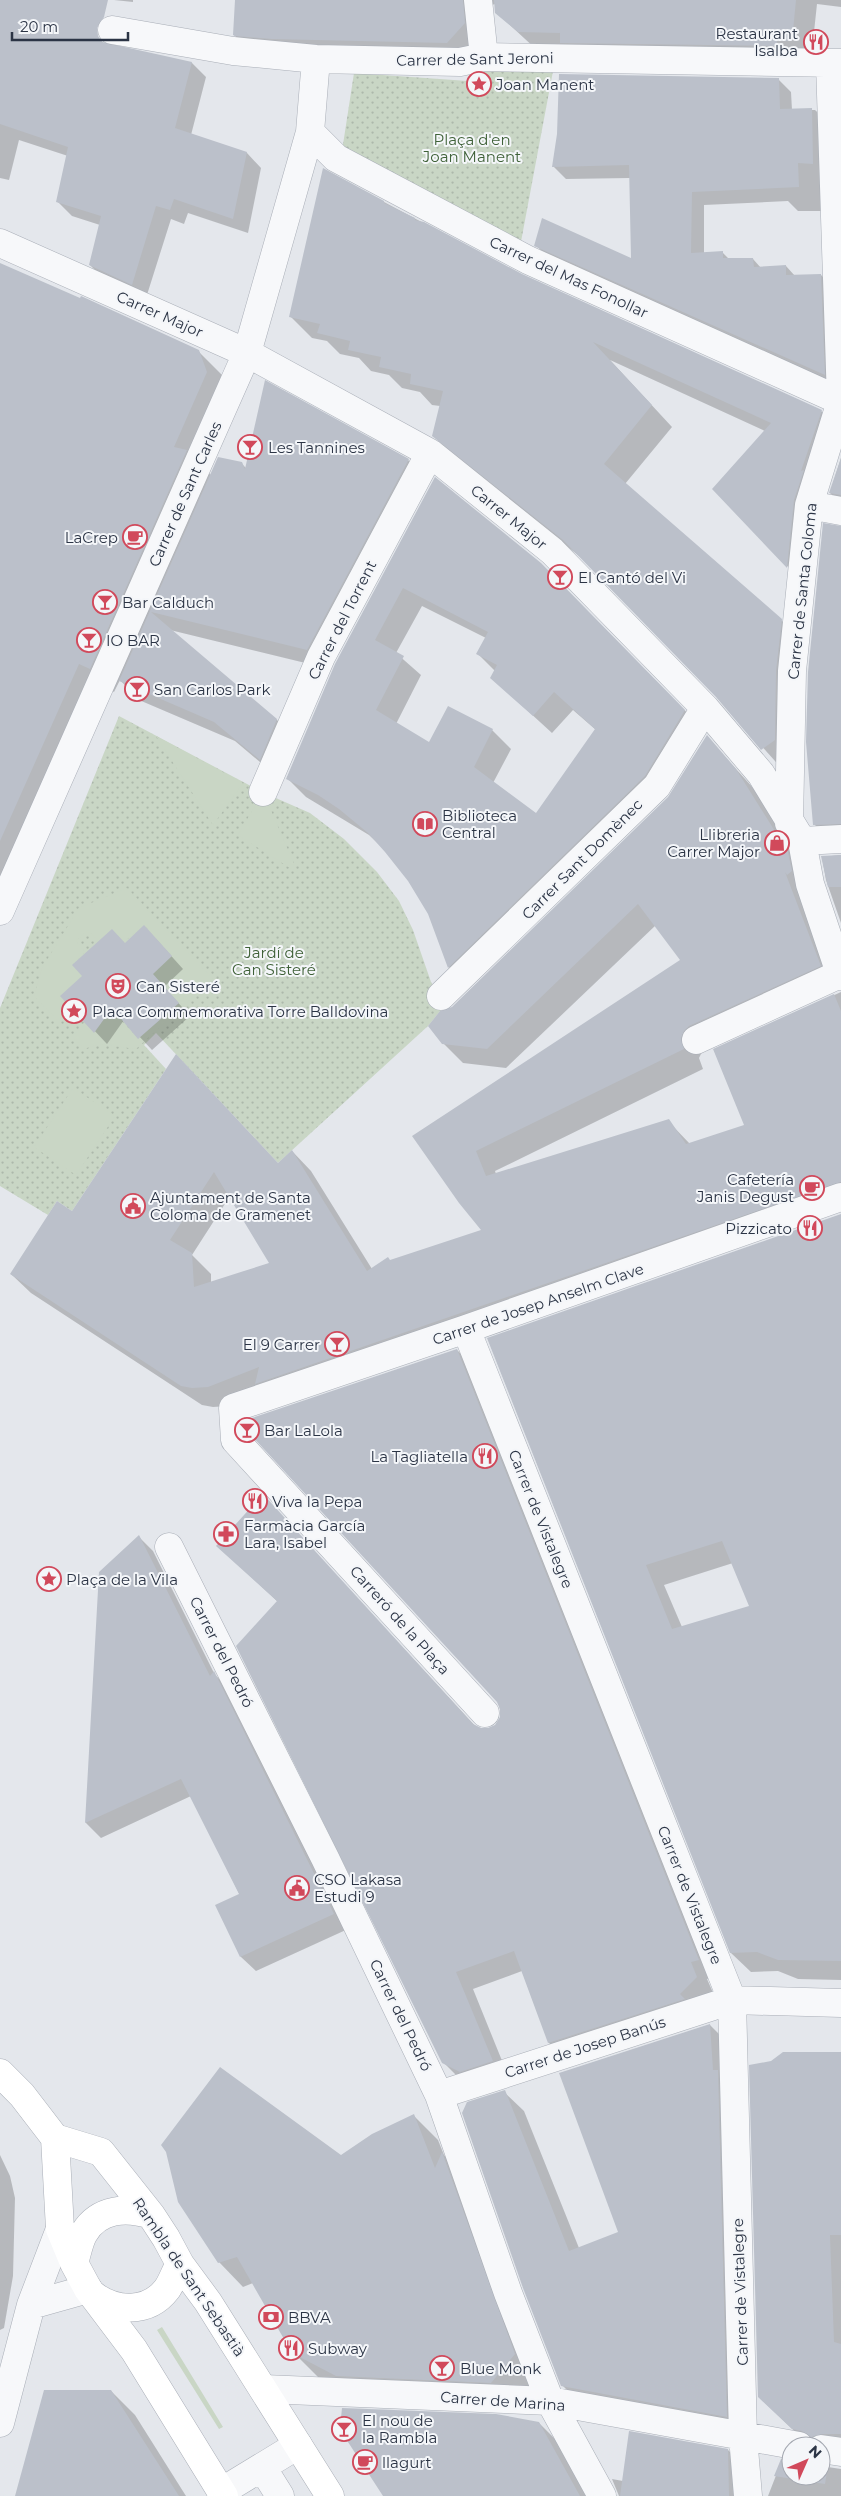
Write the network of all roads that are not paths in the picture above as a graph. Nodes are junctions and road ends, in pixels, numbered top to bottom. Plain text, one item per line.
1 (478, 0) edge
2 (112, 30) dead end
3 (484, 57) junction
4 (316, 59) junction
5 (835, 63) edge
6 (310, 132) junction
7 (0, 243) edge
8 (247, 353) junction
9 (841, 401) edge
10 (430, 453) junction
11 (809, 505) junction
12 (841, 511) edge
13 (705, 708) junction
14 (262, 792) dead end
15 (795, 832) junction
16 (841, 839) edge
17 (0, 911) edge
18 (841, 976) edge
19 (442, 996) dead end
20 (696, 1040) dead end
21 (841, 1197) edge
22 (466, 1329) junction
23 (233, 1408) joint
24 (169, 1547) dead end
25 (485, 1714) dead end
26 (732, 2000) junction
27 (841, 2003) edge
28 (0, 2073) edge
29 (439, 2095) junction
30 (55, 2138) junction
31 (151, 2215) junction
32 (60, 2229) junction
33 (74, 2263) junction
34 (180, 2264) junction
35 (88, 2289) junction
36 (31, 2305) junction
37 (6, 2377) edge
38 (264, 2389) junction
39 (550, 2401) junction
40 (0, 2423) edge
41 (743, 2437) junction
42 (781, 2443) edge
43 (298, 2445) junction
44 (262, 2467) junction
45 (222, 2494) edge
46 (280, 2496) edge
47 (330, 2496) edge
48 (602, 2496) edge
49 (748, 2496) edge

1 - 3 street
2 - 4 street, Carrer de Sant Jeroni
3 - 4 street, Carrer de Sant Jeroni
3 - 5 street, Carrer de Sant Jeroni
4 - 6 street, Carrer de Sant Carles
5 - 9 street, Carrer de Santa Coloma
6 - 8 street, Carrer de Sant Carles
6 - 9 street, Carrer del Mas Fonollar
7 - 8 street, Carrer Major
8 - 10 street, Carrer Major
8 - 17 street, Carrer de Sant Carles
9 - 11 street, Carrer de Santa Coloma
10 - 13 street, Carrer Major
10 - 14 street, Carrer del Torrent
11 - 12 street
11 - 15 street, Carrer de Santa Coloma
13 - 15 street, Carrer Major
13 - 19 street, Carrer Sant Domènec
15 - 16 street
15 - 18 street, Carrer Major
18 - 20 street
21 - 22 street, Carrer de Josep Anselm Clave
22 - 23 street, Carrer de Josep Anselm Clave
22 - 26 street, Carrer de Vistalegre
23 - 25 street, Carreró de la Plaça
24 - 29 street, Carrer del Pedró
26 - 27 street, Carrer de Josep Banús
26 - 29 street, Carrer de Josep Banús
26 - 41 street, Carrer de Vistalegre
28 - 30 street
29 - 39 street, Carrer del Pedró
30 - 31 street, Rambla de Sant Sebastià
30 - 32 street
31 - 33 street
31 - 34 street, Rambla de Sant Sebastià
32 - 33 street
32 - 36 street
33 - 35 street
34 - 35 street
34 - 38 street, Rambla de Sant Sebastià
35 - 36 street
35 - 45 street
36 - 37 street
37 - 40 street
38 - 39 street, Carrer de Marina
38 - 43 street, Rambla de Sant Sebastià
39 - 41 street, Carrer de Marina
39 - 48 street, Carrer del Pedró
41 - 42 street, Carrer de Marina
41 - 49 street, Carrer de Vistalegre
43 - 44 street
43 - 47 street, Rambla de Sant Sebastià
44 - 45 street
44 - 46 street

